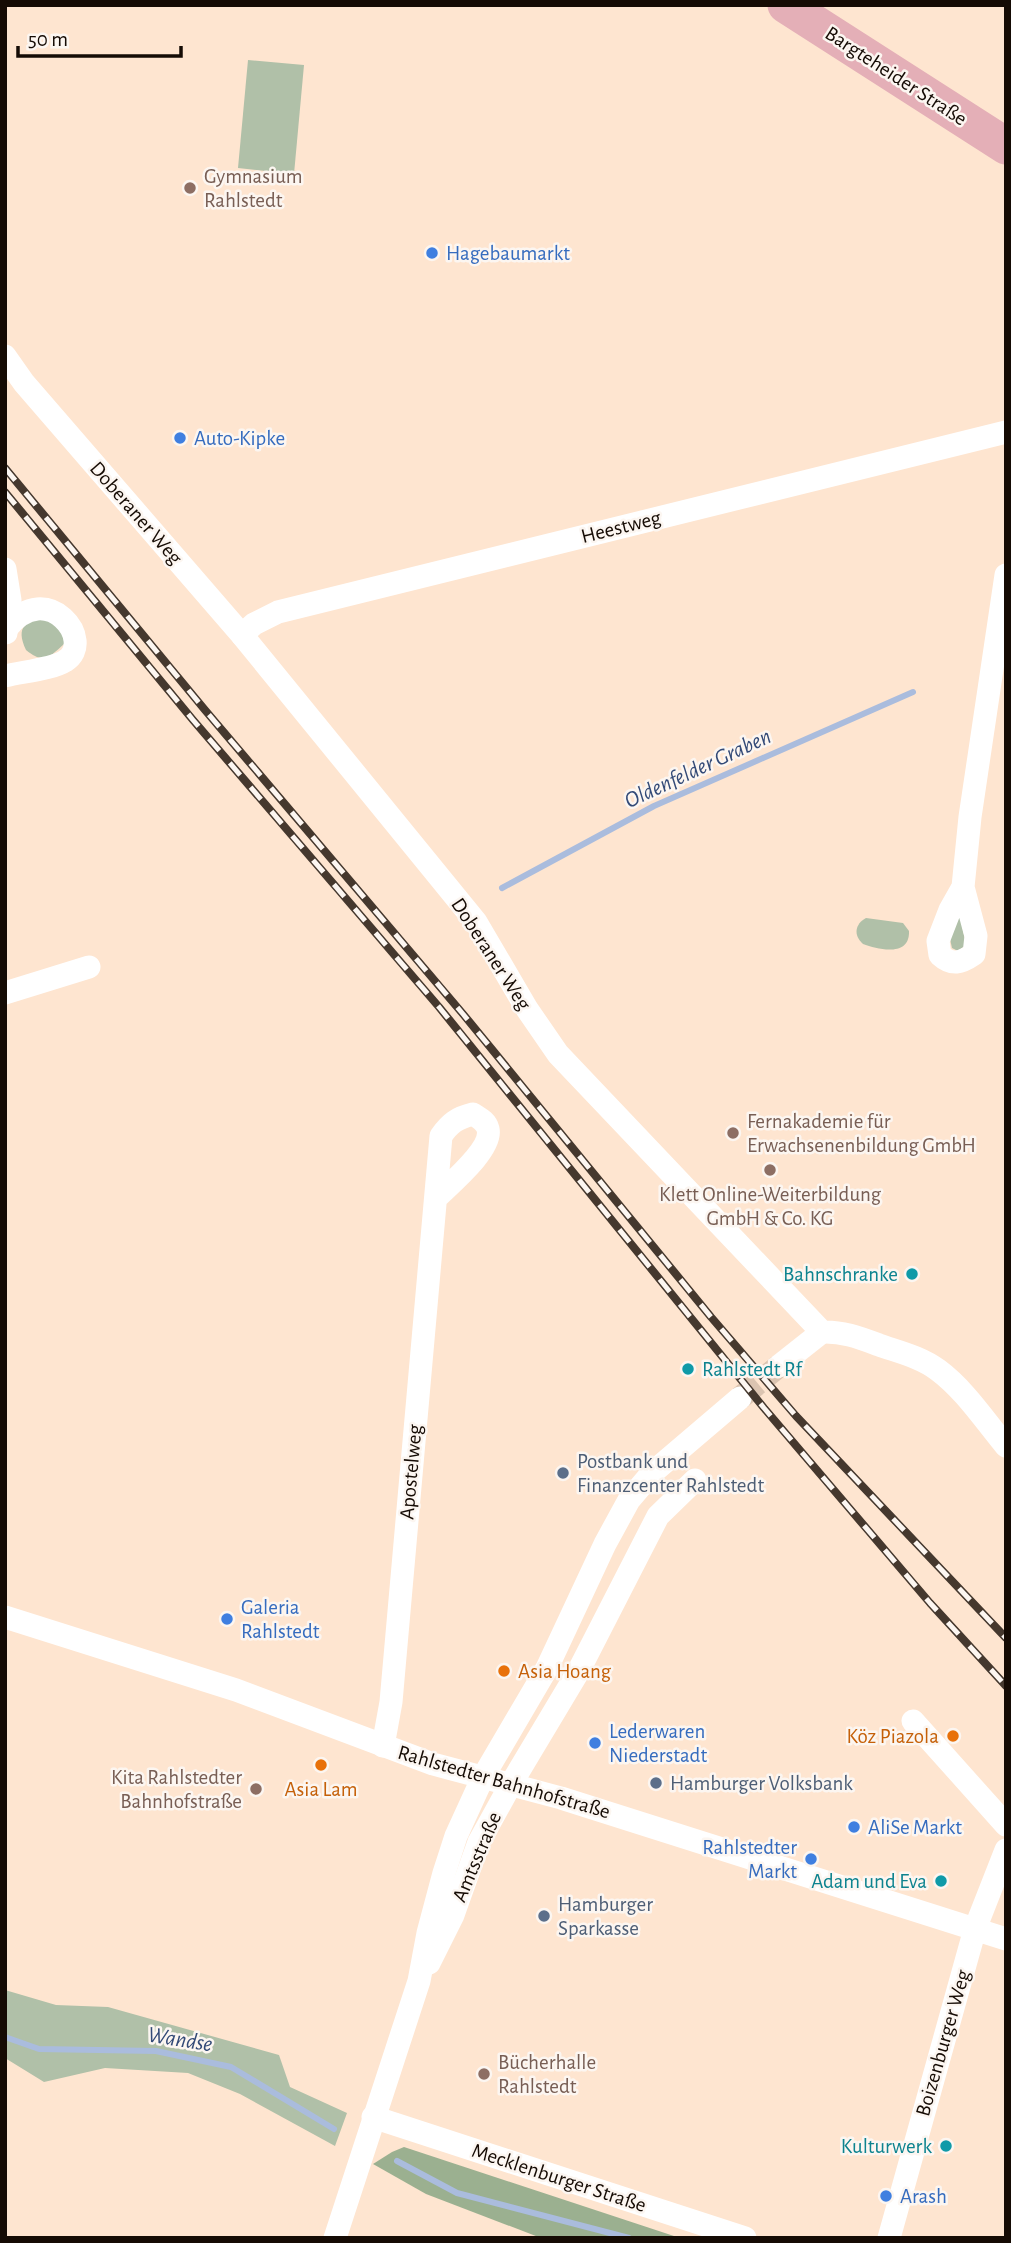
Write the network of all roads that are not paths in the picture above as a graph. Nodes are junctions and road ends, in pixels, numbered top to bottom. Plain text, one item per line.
1 (786, 5) edge
2 (1006, 146) edge
3 (5, 356) edge
4 (1006, 432) edge
5 (5, 569) edge
6 (1006, 575) edge
7 (6, 632) edge
8 (242, 635) junction
9 (5, 676) edge
10 (963, 887) dead end
11 (89, 967) dead end
12 (5, 993) edge
13 (436, 1198) dead end
14 (822, 1332) junction
15 (779, 1366) tunnel mouth
16 (740, 1398) tunnel mouth
17 (1006, 1446) edge
18 (695, 1480) dead end
19 (5, 1617) edge
20 (572, 1648) junction
21 (912, 1721) dead end
22 (383, 1746) junction
23 (484, 1777) junction
24 (511, 1784) junction
25 (1006, 1825) edge
26 (1006, 1850) edge
27 (975, 1929) junction
28 (1006, 1939) edge
29 (419, 1981) junction
30 (373, 2117) junction
31 (335, 2238) edge
32 (745, 2238) edge
33 (889, 2238) edge

1 - 2 main road, Bargteheider Straße
3 - 8 street, Doberaner Weg
4 - 8 street, Heestweg
5 - 7 street
6 - 10 street
7 - 9 street
8 - 14 street, Doberaner Weg
11 - 12 street
13 - 22 street, Apostelweg
14 - 15 street
14 - 17 street
16 - 20 street, Amtsstraße
18 - 20 street
19 - 22 street, Rahlstedter Bahnhofstraße
20 - 23 street, Amtsstraße
20 - 24 street, Amtsstraße
21 - 25 street
22 - 23 street, Rahlstedter Bahnhofstraße
23 - 24 street, Rahlstedter Bahnhofstraße
23 - 29 street, Amtsstraße
24 - 27 street, Rahlstedter Bahnhofstraße
24 - 29 street, Amtsstraße
26 - 27 street, Boizenburger Weg
27 - 28 street, Rahlstedter Bahnhofstraße
27 - 33 street, Boizenburger Weg
29 - 30 street, Amtsstraße
30 - 31 street, Amtsstraße
30 - 32 street, Mecklenburger Straße

